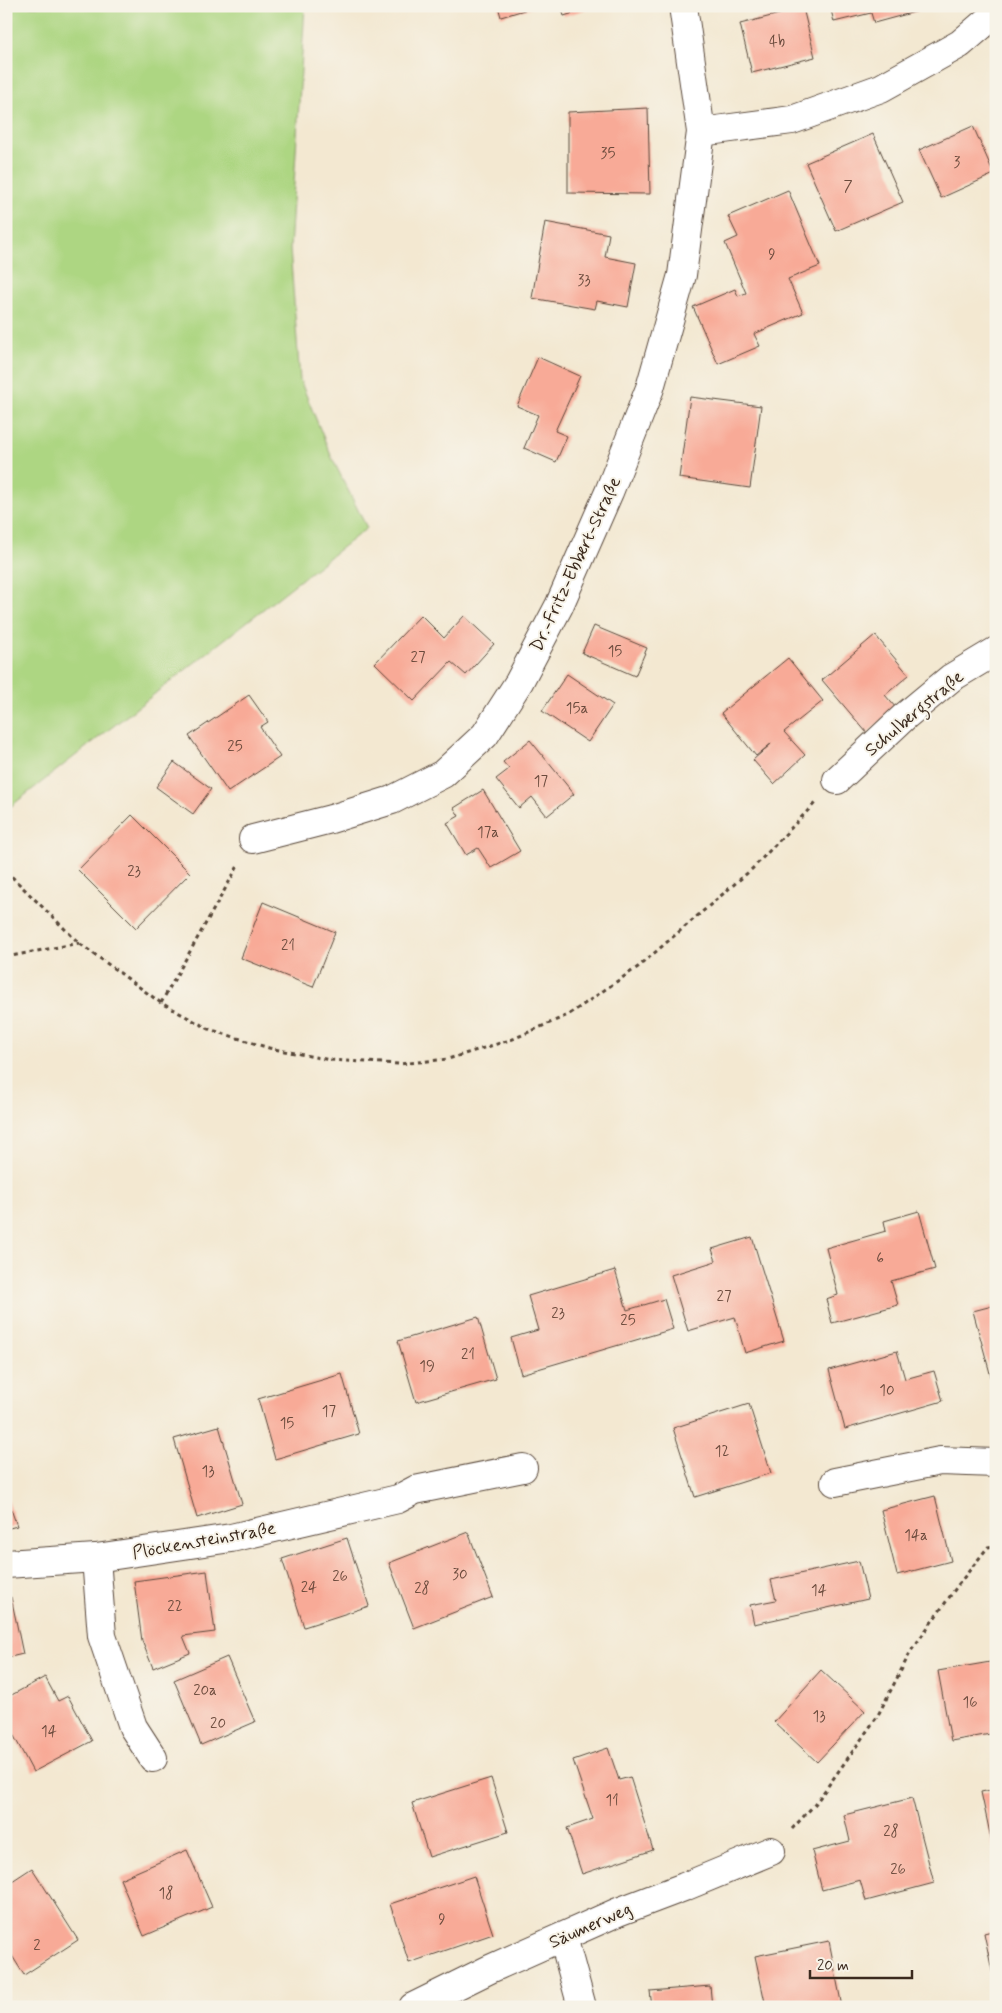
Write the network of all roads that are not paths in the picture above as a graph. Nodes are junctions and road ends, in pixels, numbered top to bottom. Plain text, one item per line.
1 (683, 6) edge
2 (996, 13) edge
3 (701, 132) junction
4 (996, 651) edge
5 (837, 780) road end
6 (252, 839) road end
7 (996, 1463) edge
8 (523, 1468) dead end
9 (835, 1482) dead end
10 (96, 1558) junction
11 (6, 1564) edge
12 (153, 1758) dead end
13 (771, 1851) road end
14 (563, 1937) junction
15 (413, 2007) edge
16 (582, 2007) edge

1 - 3 street, Dr.-Fritz-Ebbert-Straße
2 - 3 street
3 - 6 street, Dr.-Fritz-Ebbert-Straße
4 - 5 street, Schulbergstraße
7 - 9 street
8 - 10 street, Plöckensteinstraße
10 - 11 street, Plöckensteinstraße
10 - 12 street
13 - 14 street, Säumerweg
14 - 15 street, Säumerweg
14 - 16 street

